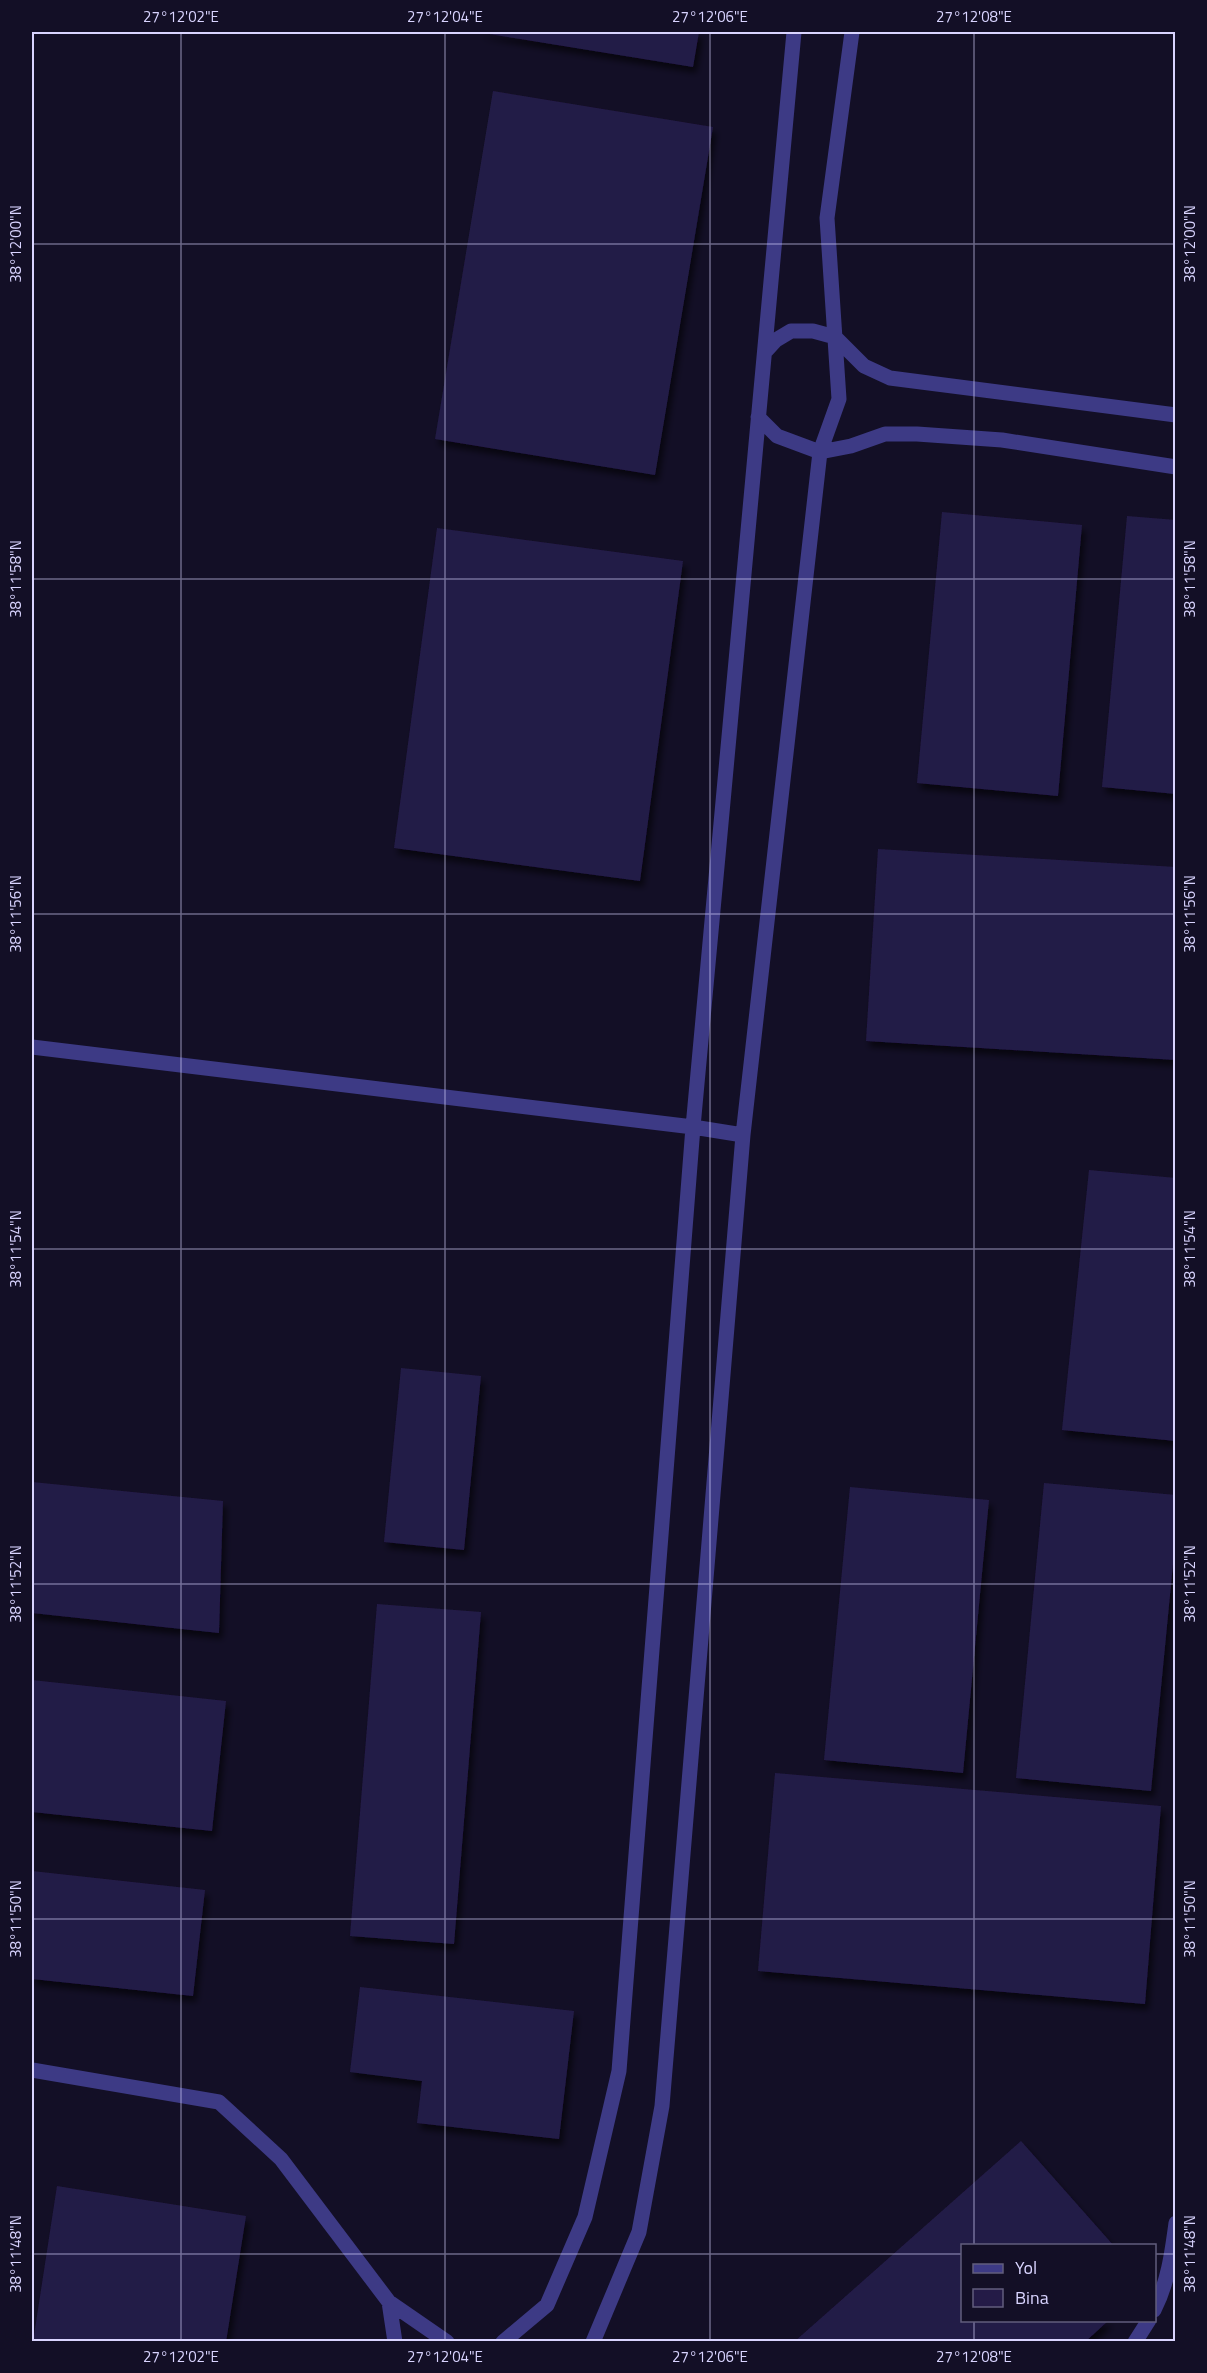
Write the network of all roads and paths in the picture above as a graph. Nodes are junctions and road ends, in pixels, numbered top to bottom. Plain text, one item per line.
1 (794, 32) edge
2 (852, 32) edge
3 (836, 337) junction
4 (765, 352) junction
5 (1176, 415) edge
6 (758, 417) junction
7 (820, 453) junction
8 (1176, 467) edge
9 (32, 1047) edge
10 (693, 1127) junction
11 (743, 1135) junction
12 (32, 2070) edge
13 (1176, 2223) edge
14 (388, 2302) junction
15 (1156, 2308) edge
16 (1148, 2322) edge
17 (395, 2342) edge
18 (447, 2342) edge
19 (502, 2342) edge
20 (593, 2342) edge
21 (1135, 2342) edge

1 - 4 lane
2 - 3 lane
3 - 4 lane
3 - 5 lane
3 - 7 lane
4 - 6 lane
6 - 7 lane
6 - 10 lane
7 - 8 lane
7 - 11 lane
9 - 10 lane
10 - 11 lane
10 - 19 lane
11 - 20 lane
12 - 14 lane
13 - 15 lane
14 - 17 lane
14 - 18 lane
16 - 21 lane

